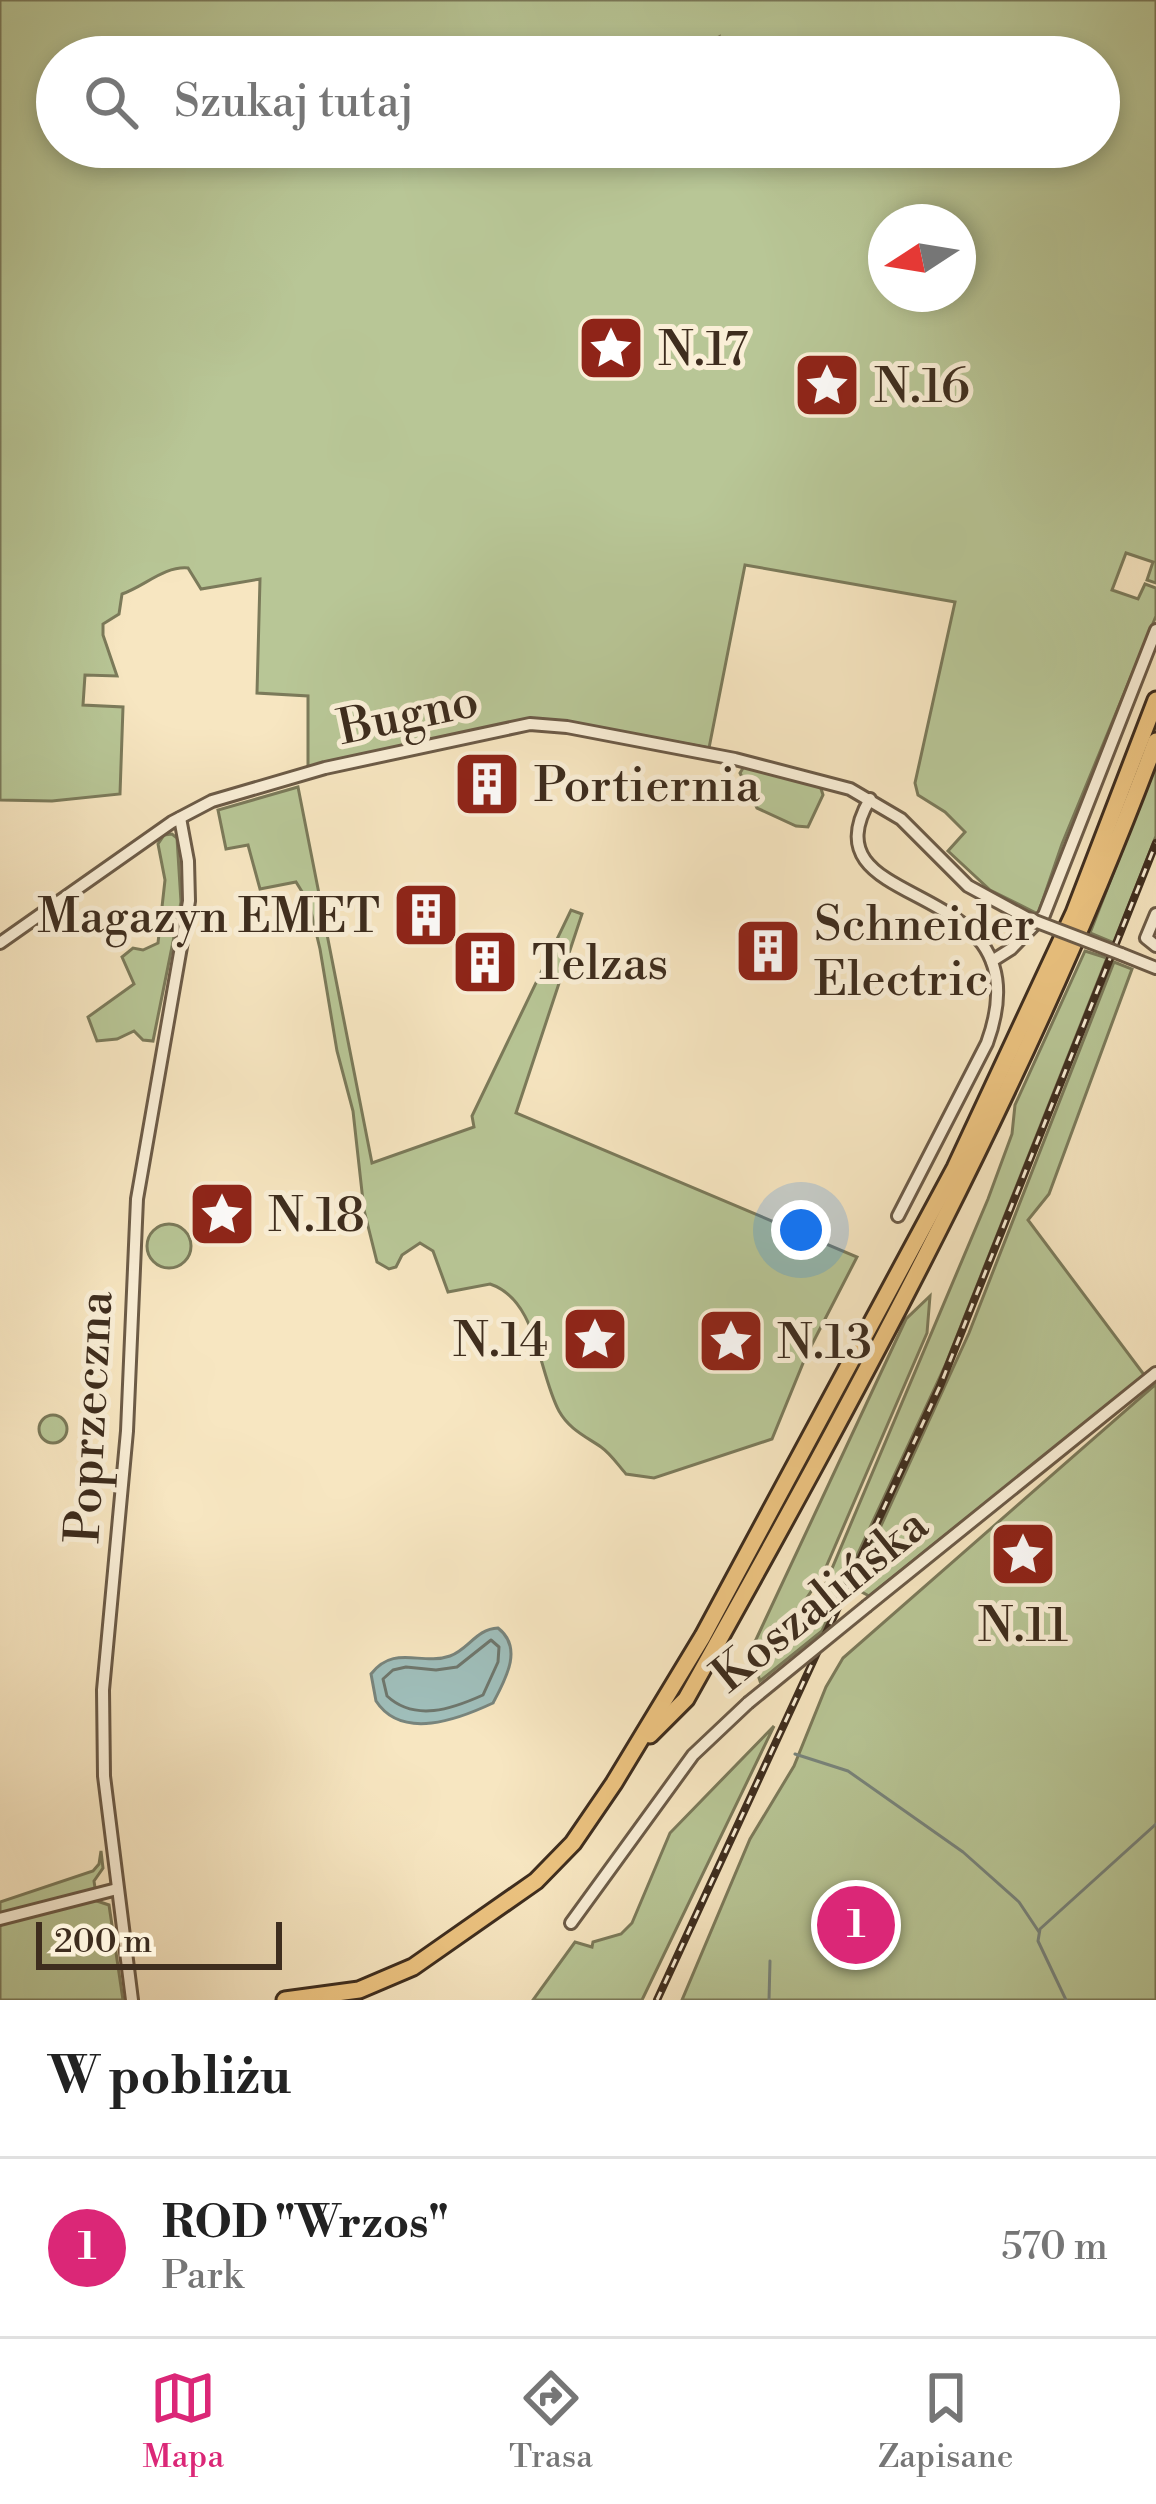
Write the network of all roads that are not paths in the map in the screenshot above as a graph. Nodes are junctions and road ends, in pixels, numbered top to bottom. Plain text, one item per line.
1 (1156, 630) edge
2 (1156, 700) edge
3 (1156, 741) edge
4 (870, 799) junction
5 (180, 818) junction
6 (1156, 914) edge
7 (0, 943) edge
8 (1156, 946) edge
9 (992, 961) junction
10 (1156, 968) edge
11 (898, 1216) dead end
12 (1156, 1373) edge
13 (633, 1752) junction
14 (117, 1889) junction
15 (0, 1919) edge
16 (571, 1922) dead end
17 (132, 2000) edge
18 (285, 2000) edge

1 - 9 street
2 - 13 highway
3 - 13 highway
4 - 5 street, Bugno
4 - 9 street
4 - 10 street, bridge
5 - 7 street, Bugno
5 - 14 street, Poprzeczna
6 - 8 street
9 - 11 street
12 - 16 street, Koszalińska, bridge
13 - 18 highway
14 - 15 street
14 - 17 street, Poprzeczna

